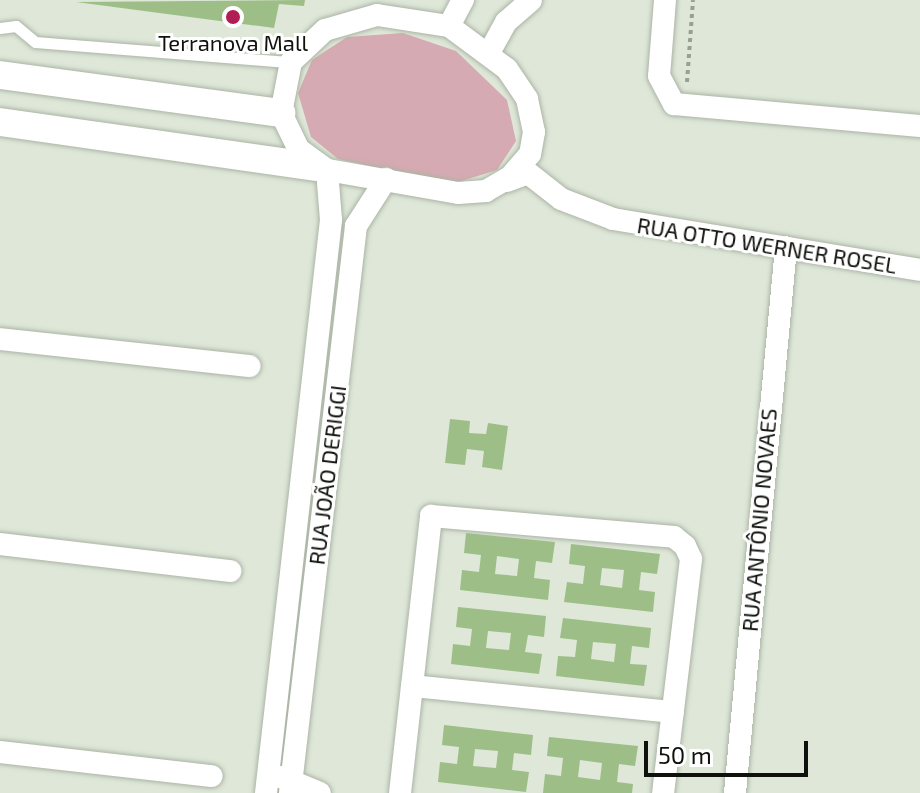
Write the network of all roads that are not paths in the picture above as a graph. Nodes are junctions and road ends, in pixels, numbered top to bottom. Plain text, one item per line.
1 (463, 0) edge
2 (531, 0) edge
3 (665, 0) edge
4 (355, 10) edge
5 (449, 26) junction
6 (0, 28) edge
7 (490, 51) junction
8 (291, 62) junction
9 (0, 75) edge
10 (281, 113) junction
11 (0, 122) edge
12 (920, 126) edge
13 (530, 154) junction
14 (321, 169) junction
15 (386, 179) junction
16 (498, 184) junction
17 (613, 219) junction
18 (786, 247) junction
19 (920, 270) edge
20 (0, 339) edge
21 (250, 366) dead end
22 (0, 544) edge
23 (230, 571) dead end
24 (412, 686) junction
25 (673, 712) junction
26 (0, 752) edge
27 (212, 776) dead end
28 (267, 784) edge
29 (291, 786) edge
30 (320, 793) edge
31 (400, 793) edge
32 (663, 793) edge
33 (735, 793) edge

1 - 5 street
2 - 7 street
3 - 12 street
4 - 5 street
4 - 8 street
5 - 7 street
6 - 8 lane
7 - 13 street
8 - 10 street
9 - 10 street
10 - 14 street
11 - 14 street
13 - 16 street
13 - 17 street, RUA OTTO WERNER ROSEL
14 - 15 street
14 - 28 street, RUA JOÃO DERIGGI
15 - 16 street
15 - 29 street, RUA JOÃO DERIGGI
16 - 17 street, RUA OTTO WERNER ROSEL
17 - 18 street, RUA OTTO WERNER ROSEL
18 - 19 street, RUA OTTO WERNER ROSEL
18 - 33 street, RUA ANTÔNIO NOVAES
20 - 21 street
22 - 23 street
24 - 25 street
24 - 25 street
24 - 31 street
25 - 32 street
26 - 27 street
28 - 29 street, RUA JOÃO DERIGGI
29 - 30 street

